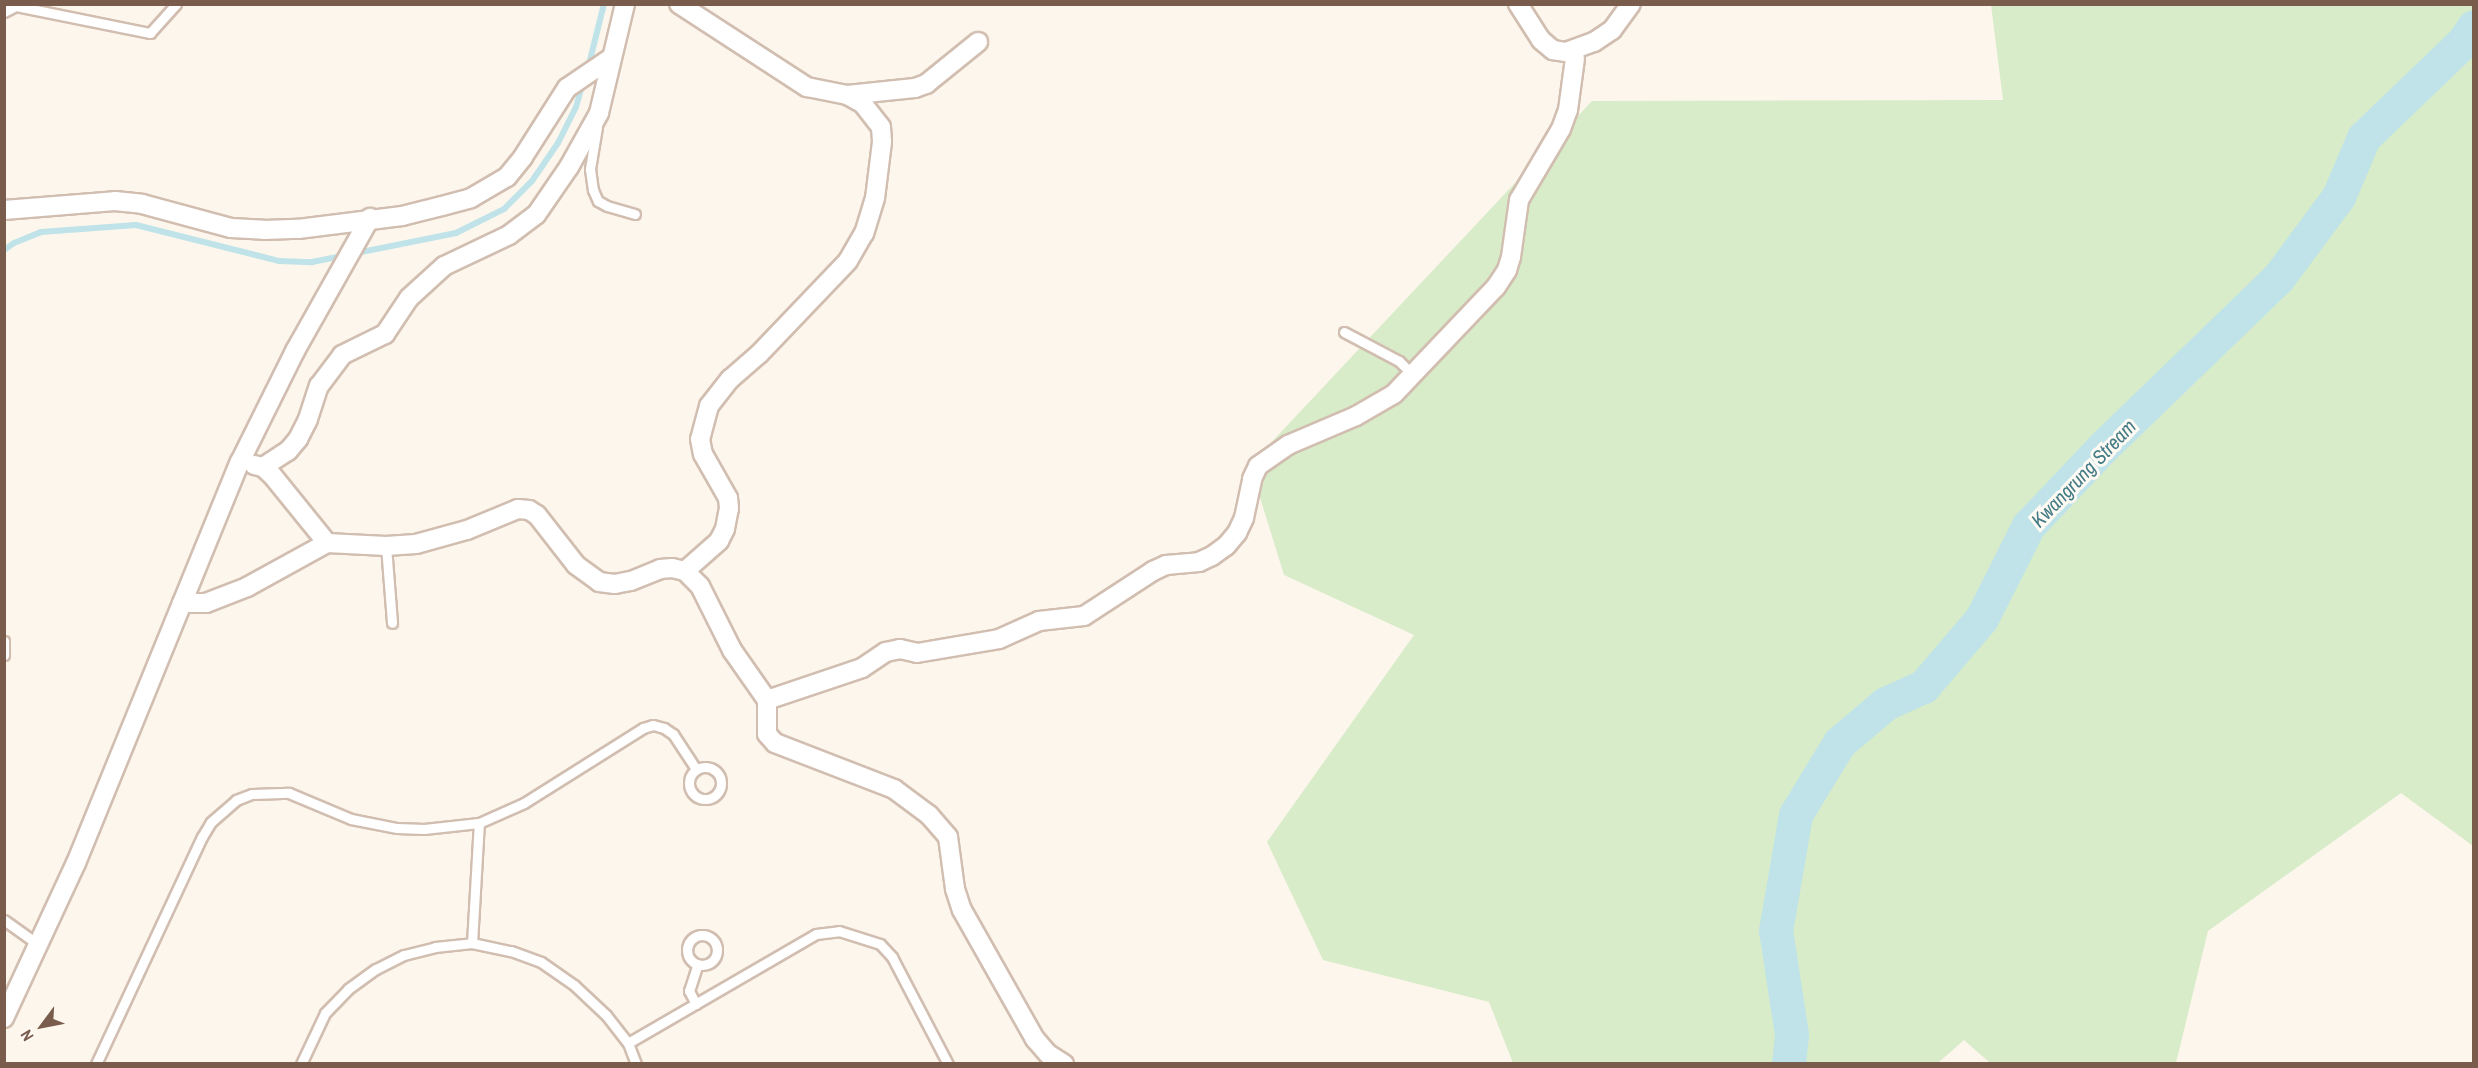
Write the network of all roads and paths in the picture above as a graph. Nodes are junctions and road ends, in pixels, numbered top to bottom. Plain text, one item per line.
1 (176, 4) edge
2 (625, 4) edge
3 (680, 4) edge
4 (1518, 4) edge
5 (1631, 4) edge
6 (4, 12) edge
7 (978, 42) dead end
8 (611, 58) junction
9 (1575, 58) dead end
10 (847, 95) junction
11 (599, 112) junction
12 (4, 210) edge
13 (634, 214) dead end
14 (368, 224) junction
15 (1344, 332) dead end
16 (1414, 376) junction
17 (240, 462) junction
18 (263, 467) junction
19 (327, 543) junction
20 (386, 546) junction
21 (685, 571) junction
22 (182, 603) junction
23 (392, 622) dead end
24 (4, 641) edge
25 (4, 655) edge
26 (767, 700) junction
27 (696, 769) dead end
28 (479, 823) junction
29 (4, 920) edge
30 (472, 943) junction
31 (39, 945) junction
32 (698, 964) dead end
33 (696, 1004) junction
34 (4, 1018) edge
35 (628, 1043) junction
36 (96, 1064) edge
37 (301, 1064) edge
38 (636, 1064) edge
39 (948, 1064) edge
40 (1064, 1064) edge

1 - 6 lane
2 - 8 street
3 - 10 street
4 - 5 street
7 - 10 street
8 - 11 street
8 - 14 street
9 - 16 street
10 - 21 street
11 - 13 lane
11 - 18 street
12 - 14 street
14 - 17 street
15 - 16 lane
16 - 26 street
17 - 18 street
17 - 22 street
18 - 19 street
19 - 20 street
19 - 22 street
20 - 21 street
20 - 23 lane
21 - 26 street
22 - 31 street
24 - 25 lane
26 - 40 street
27 - 28 lane
28 - 30 lane
28 - 36 lane
29 - 31 lane
30 - 35 lane
30 - 37 lane
31 - 34 street
32 - 33 lane
33 - 35 lane
33 - 39 lane
35 - 38 lane

